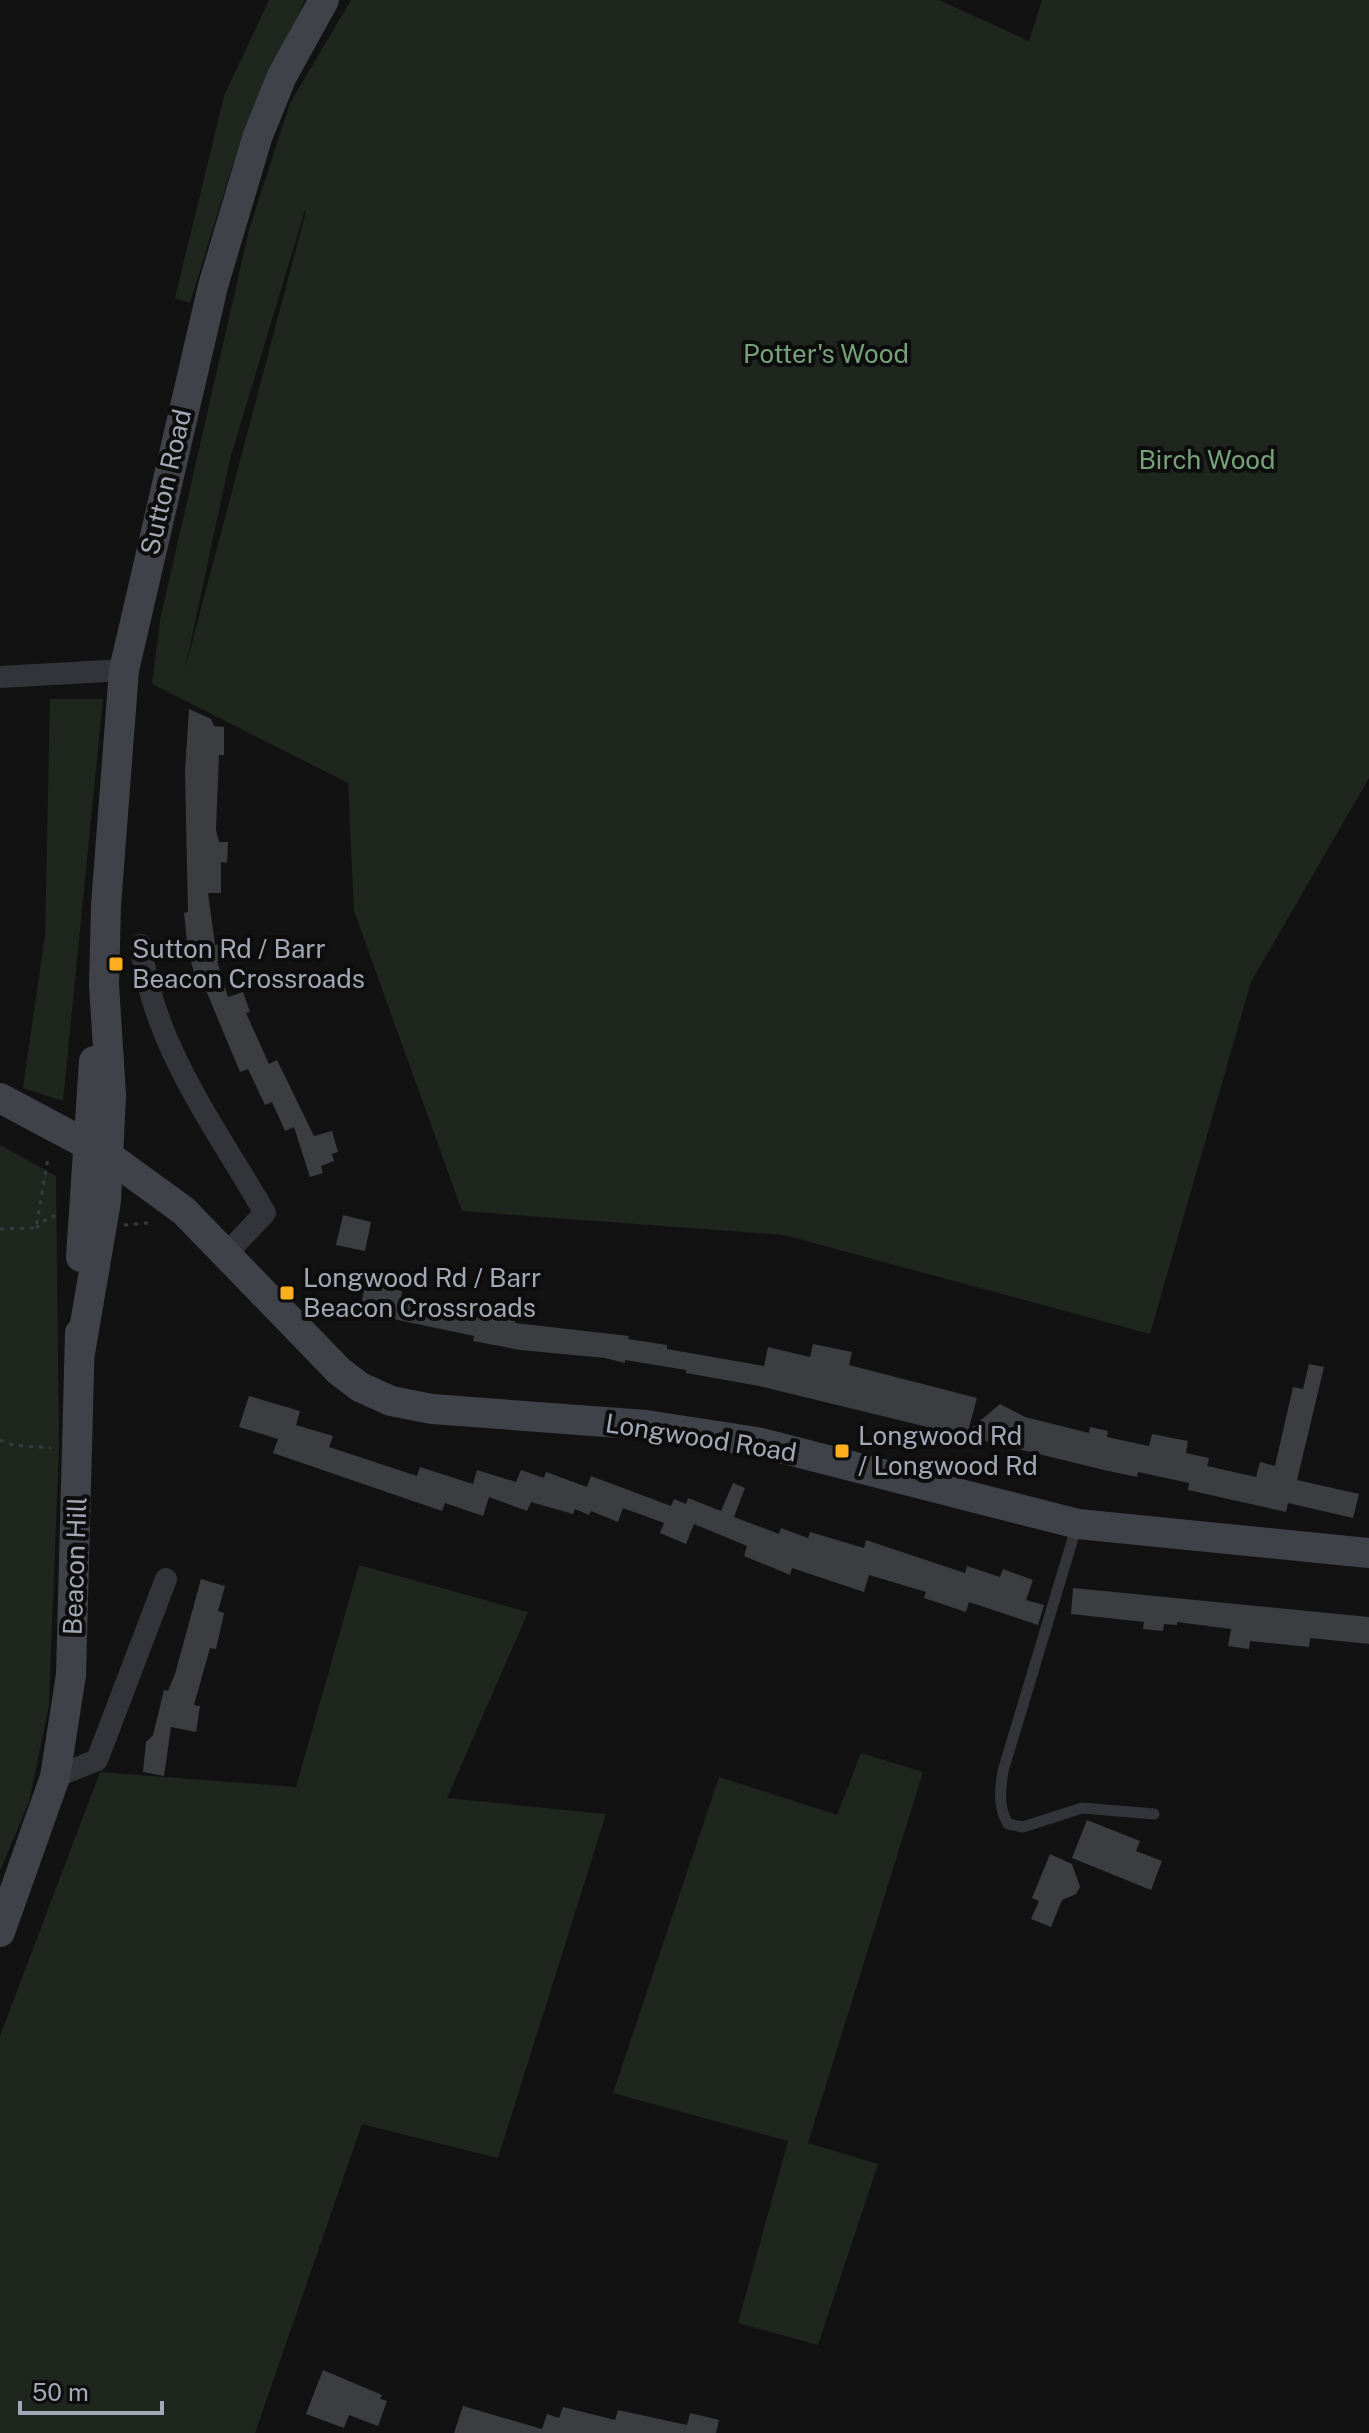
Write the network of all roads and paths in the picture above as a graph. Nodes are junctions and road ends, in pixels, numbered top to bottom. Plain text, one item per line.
1 (324, 0) edge
2 (124, 670) junction
3 (0, 677) edge
4 (141, 945) dead end
5 (0, 1098) edge
6 (0, 1118) edge
7 (48, 1158) dead end
8 (96, 1162) junction
9 (65, 1217) dead end
10 (148, 1223) dead end
11 (119, 1224) dead end
12 (36, 1228) junction
13 (0, 1229) edge
14 (226, 1254) junction
15 (0, 1440) edge
16 (79, 1451) junction
17 (1078, 1524) junction
18 (1369, 1553) edge
19 (166, 1579) dead end
20 (55, 1777) junction
21 (1154, 1814) dead end
22 (0, 1932) edge

1 - 2 main road, Sutton Road
2 - 3 street
2 - 8 main road, Sutton Road
4 - 14 street
5 - 8 main road
6 - 8 main road
7 - 12 path
8 - 14 main road, Longwood Road
8 - 16 main road, Beacon Hill
9 - 12 path
10 - 11 path
12 - 13 path
14 - 17 main road, Longwood Road
15 - 16 path
16 - 20 main road, Beacon Hill
17 - 18 main road, Longwood Road
17 - 21 lane
19 - 20 street
20 - 22 main road, Beacon Hill

